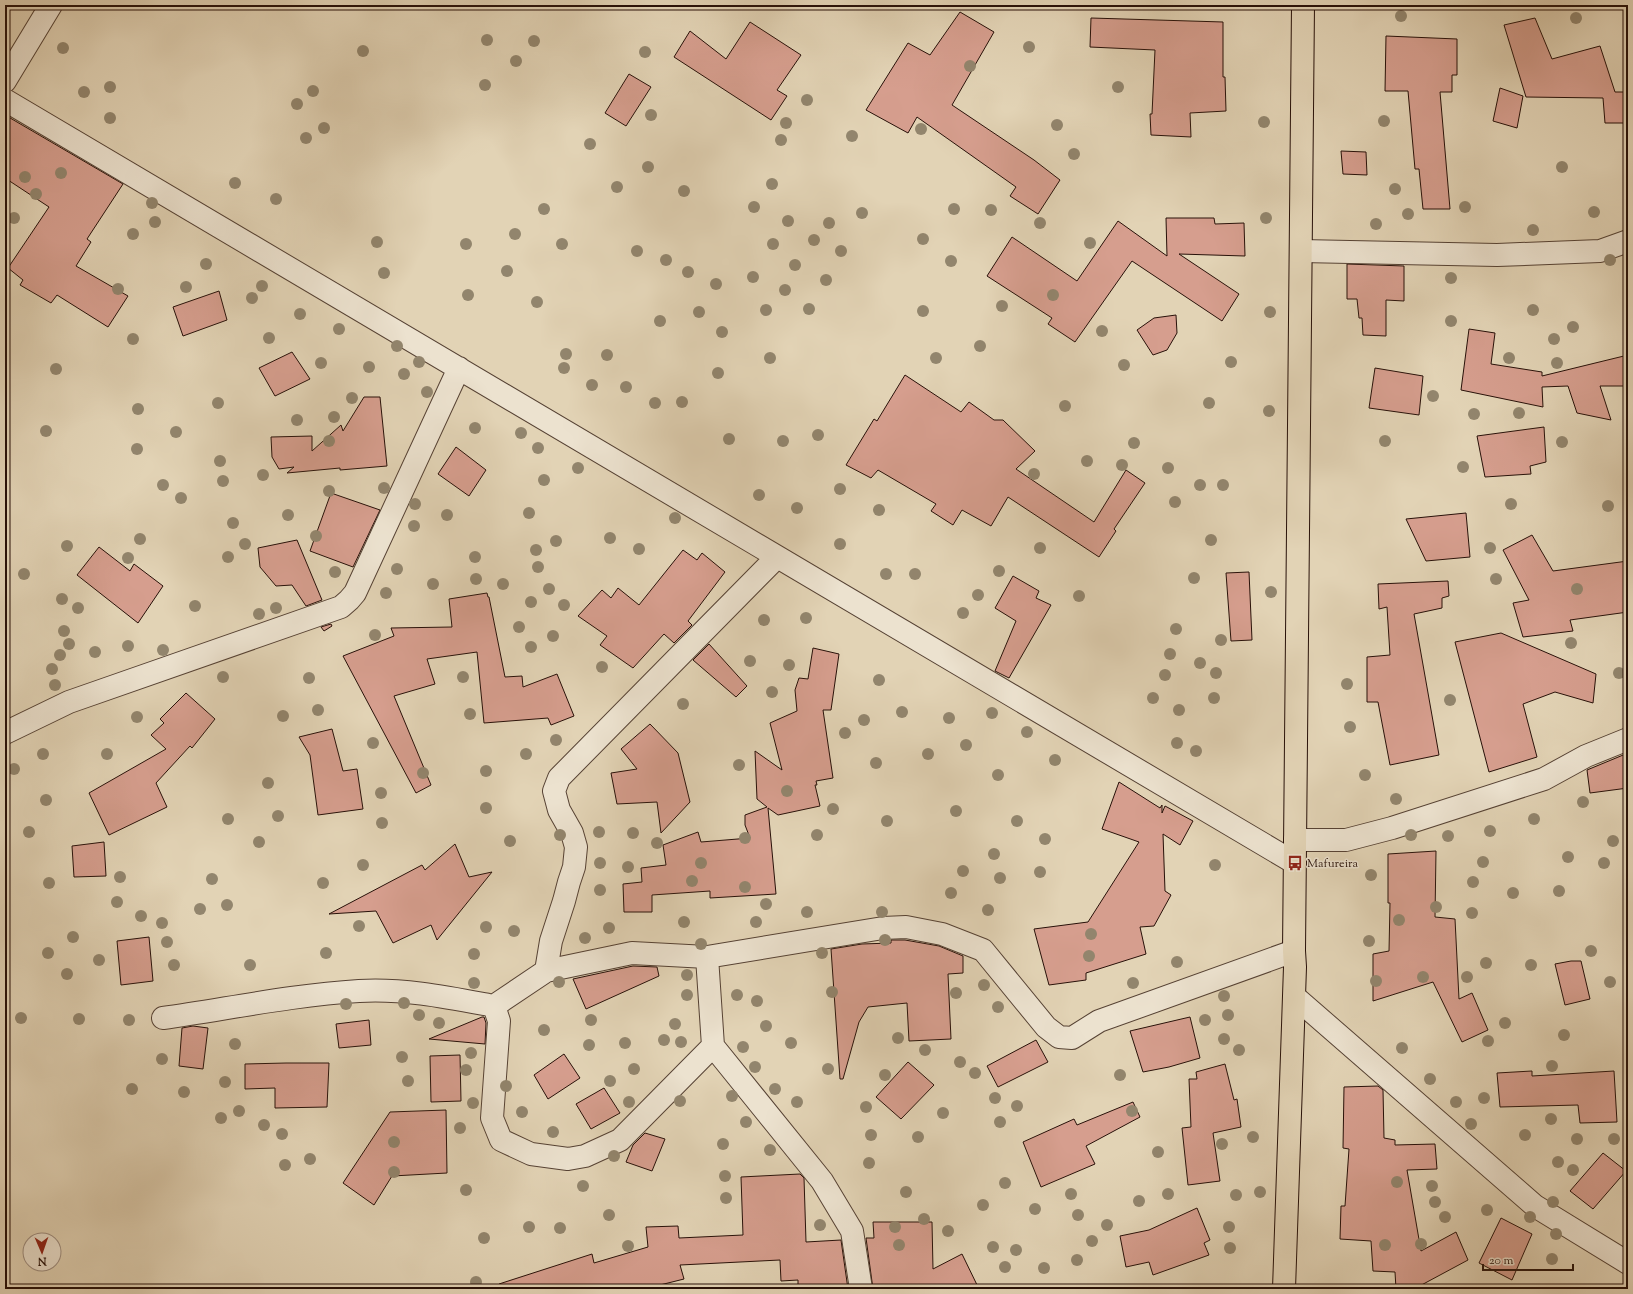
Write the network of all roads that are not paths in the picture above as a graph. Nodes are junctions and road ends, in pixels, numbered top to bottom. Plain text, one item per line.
1 (51, 5) edge
2 (1303, 5) edge
3 (5, 81) edge
4 (5, 100) edge
5 (1628, 241) edge
6 (1301, 251) junction
7 (459, 368) junction
8 (777, 556) junction
9 (5, 733) edge
10 (1628, 739) edge
11 (1295, 840) junction
12 (1295, 863) junction
13 (1294, 951) junction
14 (708, 956) junction
15 (546, 971) junction
16 (1294, 997) junction
17 (494, 1006) junction
18 (163, 1018) dead end
19 (713, 1046) junction
20 (1628, 1263) edge
21 (861, 1289) edge
22 (1284, 1289) edge

1 - 3 street
2 - 6 main road
4 - 7 street
5 - 6 street
6 - 11 main road
7 - 8 street
7 - 9 street
8 - 12 street
8 - 15 street
10 - 11 street
11 - 12 main road
12 - 13 main road
13 - 14 street
13 - 16 main road
14 - 15 street
14 - 19 street
15 - 17 street
16 - 20 street
16 - 22 main road
17 - 18 street
17 - 19 street
19 - 21 street

